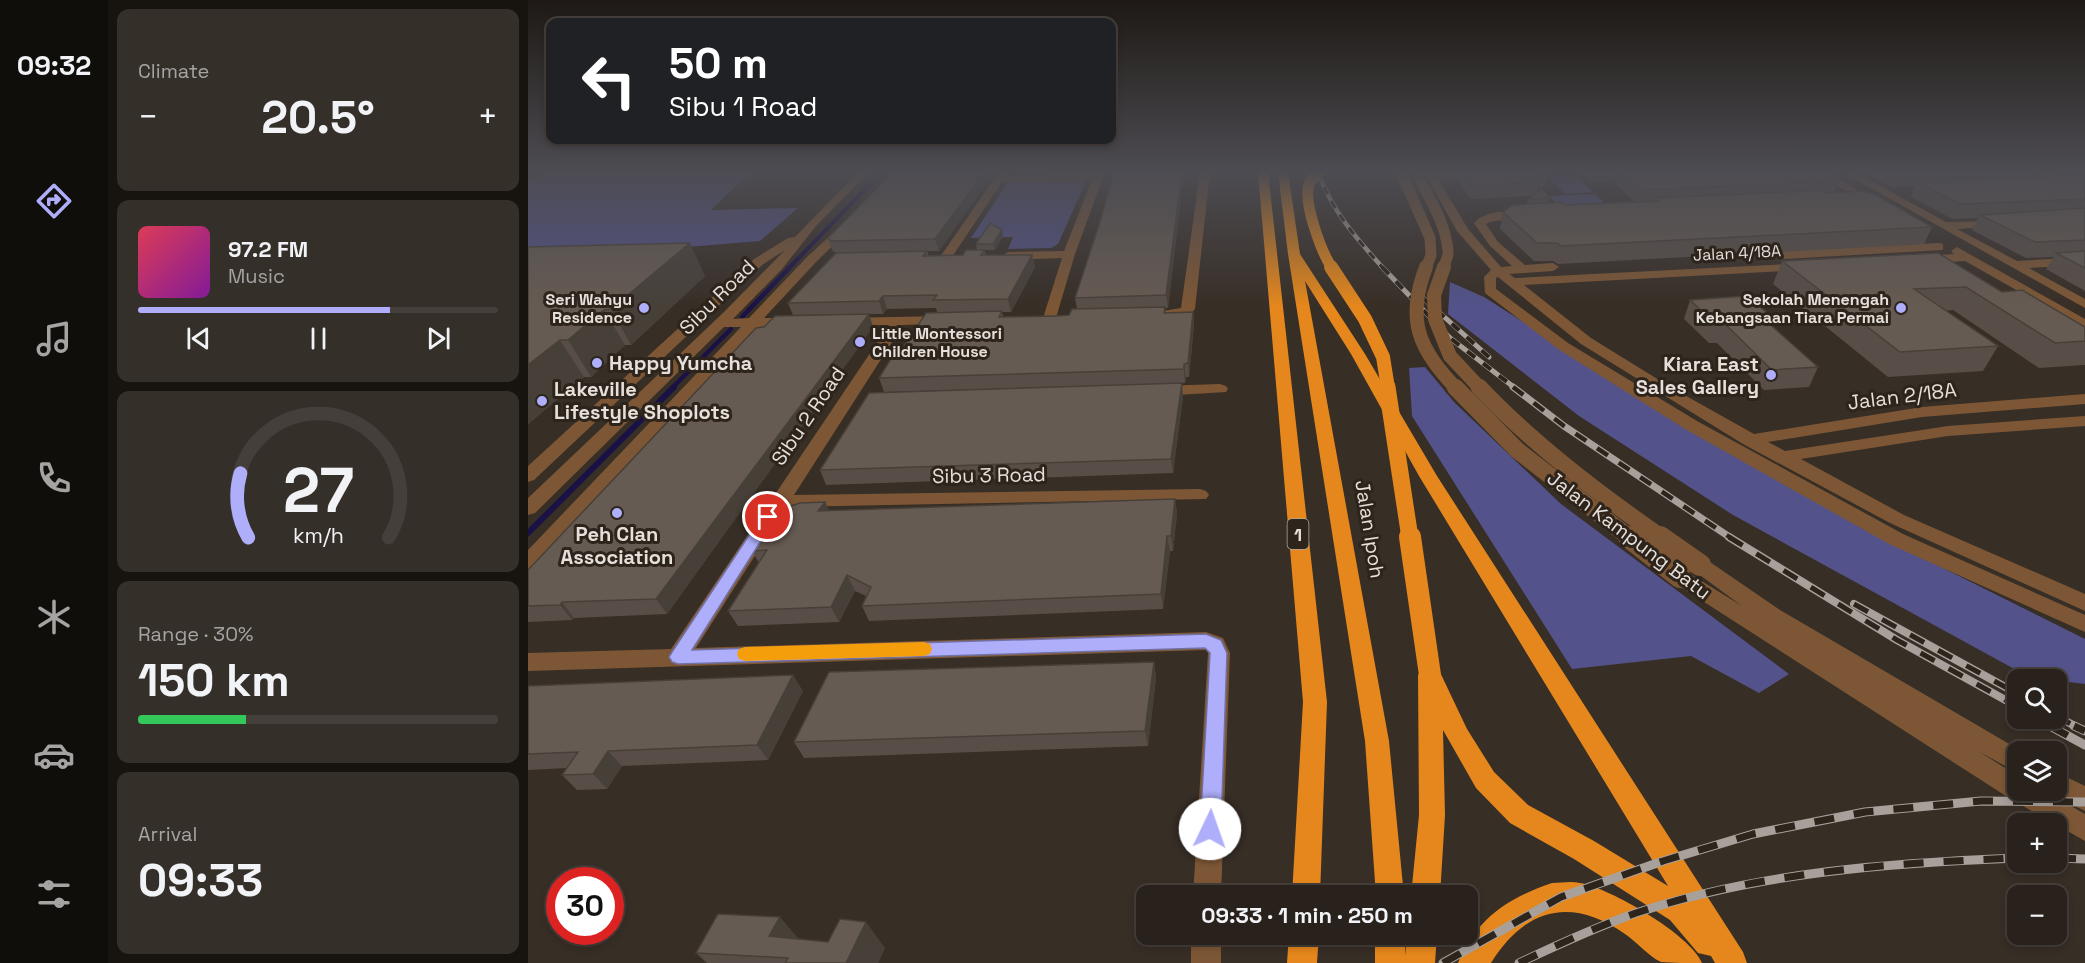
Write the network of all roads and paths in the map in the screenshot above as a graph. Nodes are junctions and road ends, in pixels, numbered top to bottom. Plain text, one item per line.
1 (819, 217) edge
2 (973, 217) edge
3 (1083, 217) edge
4 (1199, 217) edge
5 (1269, 217) edge
6 (1280, 217) edge
7 (1313, 217) edge
8 (1421, 217) edge
9 (1438, 217) edge
10 (1454, 217) edge
11 (1491, 217) edge
12 (1927, 217) edge
13 (854, 219) edge
14 (2008, 222) edge
15 (812, 224) junction
16 (1943, 226) junction
17 (1929, 235) edge
18 (1950, 246) junction
19 (1069, 254) junction
20 (1294, 254) junction
21 (991, 256) edge
22 (946, 257) edge
23 (1968, 257) junction
24 (1731, 258) junction
25 (812, 259) junction
26 (835, 259) edge
27 (2085, 261) edge
28 (2014, 265) junction
29 (1985, 267) junction
30 (1522, 269) junction
31 (1745, 269) junction
32 (1498, 271) junction
33 (1509, 282) junction
34 (2085, 304) edge
35 (1150, 316) edge
36 (1049, 318) edge
37 (956, 320) edge
38 (898, 321) junction
39 (754, 322) junction
40 (810, 322) edge
41 (832, 322) edge
42 (721, 323) junction
43 (2085, 325) edge
44 (1220, 389) dead end
45 (1150, 391) edge
46 (870, 399) edge
47 (2085, 399) edge
48 (846, 400) junction
49 (2085, 421) edge
50 (1750, 439) junction
51 (1726, 444) junction
52 (1784, 457) junction
53 (1756, 461) junction
54 (528, 476) edge
55 (1200, 495) dead end
56 (779, 501) junction
57 (528, 509) edge
58 (528, 563) edge
59 (1690, 571) junction
60 (2085, 603) edge
61 (2085, 624) edge
62 (678, 657) junction
63 (528, 663) edge
64 (1430, 675) junction
65 (2007, 755) edge
66 (2007, 783) edge
67 (2067, 790) edge
68 (2085, 799) edge
69 (2037, 801) edge
70 (2085, 828) edge
71 (1208, 885) edge
72 (1307, 885) edge
73 (1389, 885) edge
74 (1426, 885) edge
75 (1206, 945) edge
76 (1303, 945) edge
77 (1390, 945) edge
78 (1421, 945) edge
79 (1206, 963) edge
80 (1302, 963) edge
81 (1390, 963) edge
82 (1420, 963) edge
83 (1473, 963) edge
84 (1687, 963) edge
85 (1730, 963) edge

1 - 15 street
2 - 22 street
3 - 19 street
4 - 35 street
5 - 72 highway, Jalan Ipoh / 1
6 - 20 highway, Jalan Ipoh / 1
7 - 64 highway, bridge
8 - 59 street, Jalan Kampung Batu, bridge
9 - 59 street, Jalan Kampung Batu, bridge
10 - 32 street
11 - 30 street
12 - 16 street
13 - 25 street
14 - 16 street
15 - 42 street, Sibu Road
15 - 54 street, Sibu Road
16 - 28 street
17 - 18 street
18 - 23 street
18 - 24 street, Jalan 4/18A
19 - 21 street
19 - 36 street
20 - 73 highway, Jalan Ipoh / 1
20 - 85 highway
23 - 29 street
23 - 31 street, Jalan 4/18A
24 - 30 street, Jalan 4/18A
24 - 31 street
25 - 26 street
25 - 39 street
27 - 28 street
28 - 29 street
28 - 34 street
29 - 43 street
30 - 32 street, Jalan 4/18A
31 - 33 street, Jalan 4/18A
32 - 33 street
32 - 51 street
33 - 50 street
37 - 38 street
38 - 41 street
38 - 48 street, Sibu 2 Road
39 - 40 street
39 - 42 street
39 - 58 street
42 - 57 street, Sibu Road
44 - 45 street
46 - 48 street
47 - 50 street, Jalan 2/18A
48 - 56 street, Sibu 2 Road
49 - 52 street, Jalan 2/18A
50 - 51 street, Jalan 2/18A
50 - 52 street
51 - 53 street
52 - 53 street, Jalan 2/18A
52 - 60 street
53 - 61 street
55 - 56 street, Sibu 3 Road
56 - 62 street, Sibu 2 Road
59 - 65 street, Jalan Kampung Batu
59 - 66 street, Jalan Kampung Batu
62 - 63 street
62 - 71 street
64 - 74 highway
64 - 85 highway
67 - 68 street
69 - 70 street, Jalan Kampung Batu
75 - 79 street
76 - 80 highway
77 - 81 highway
78 - 82 highway
83 - 84 highway

